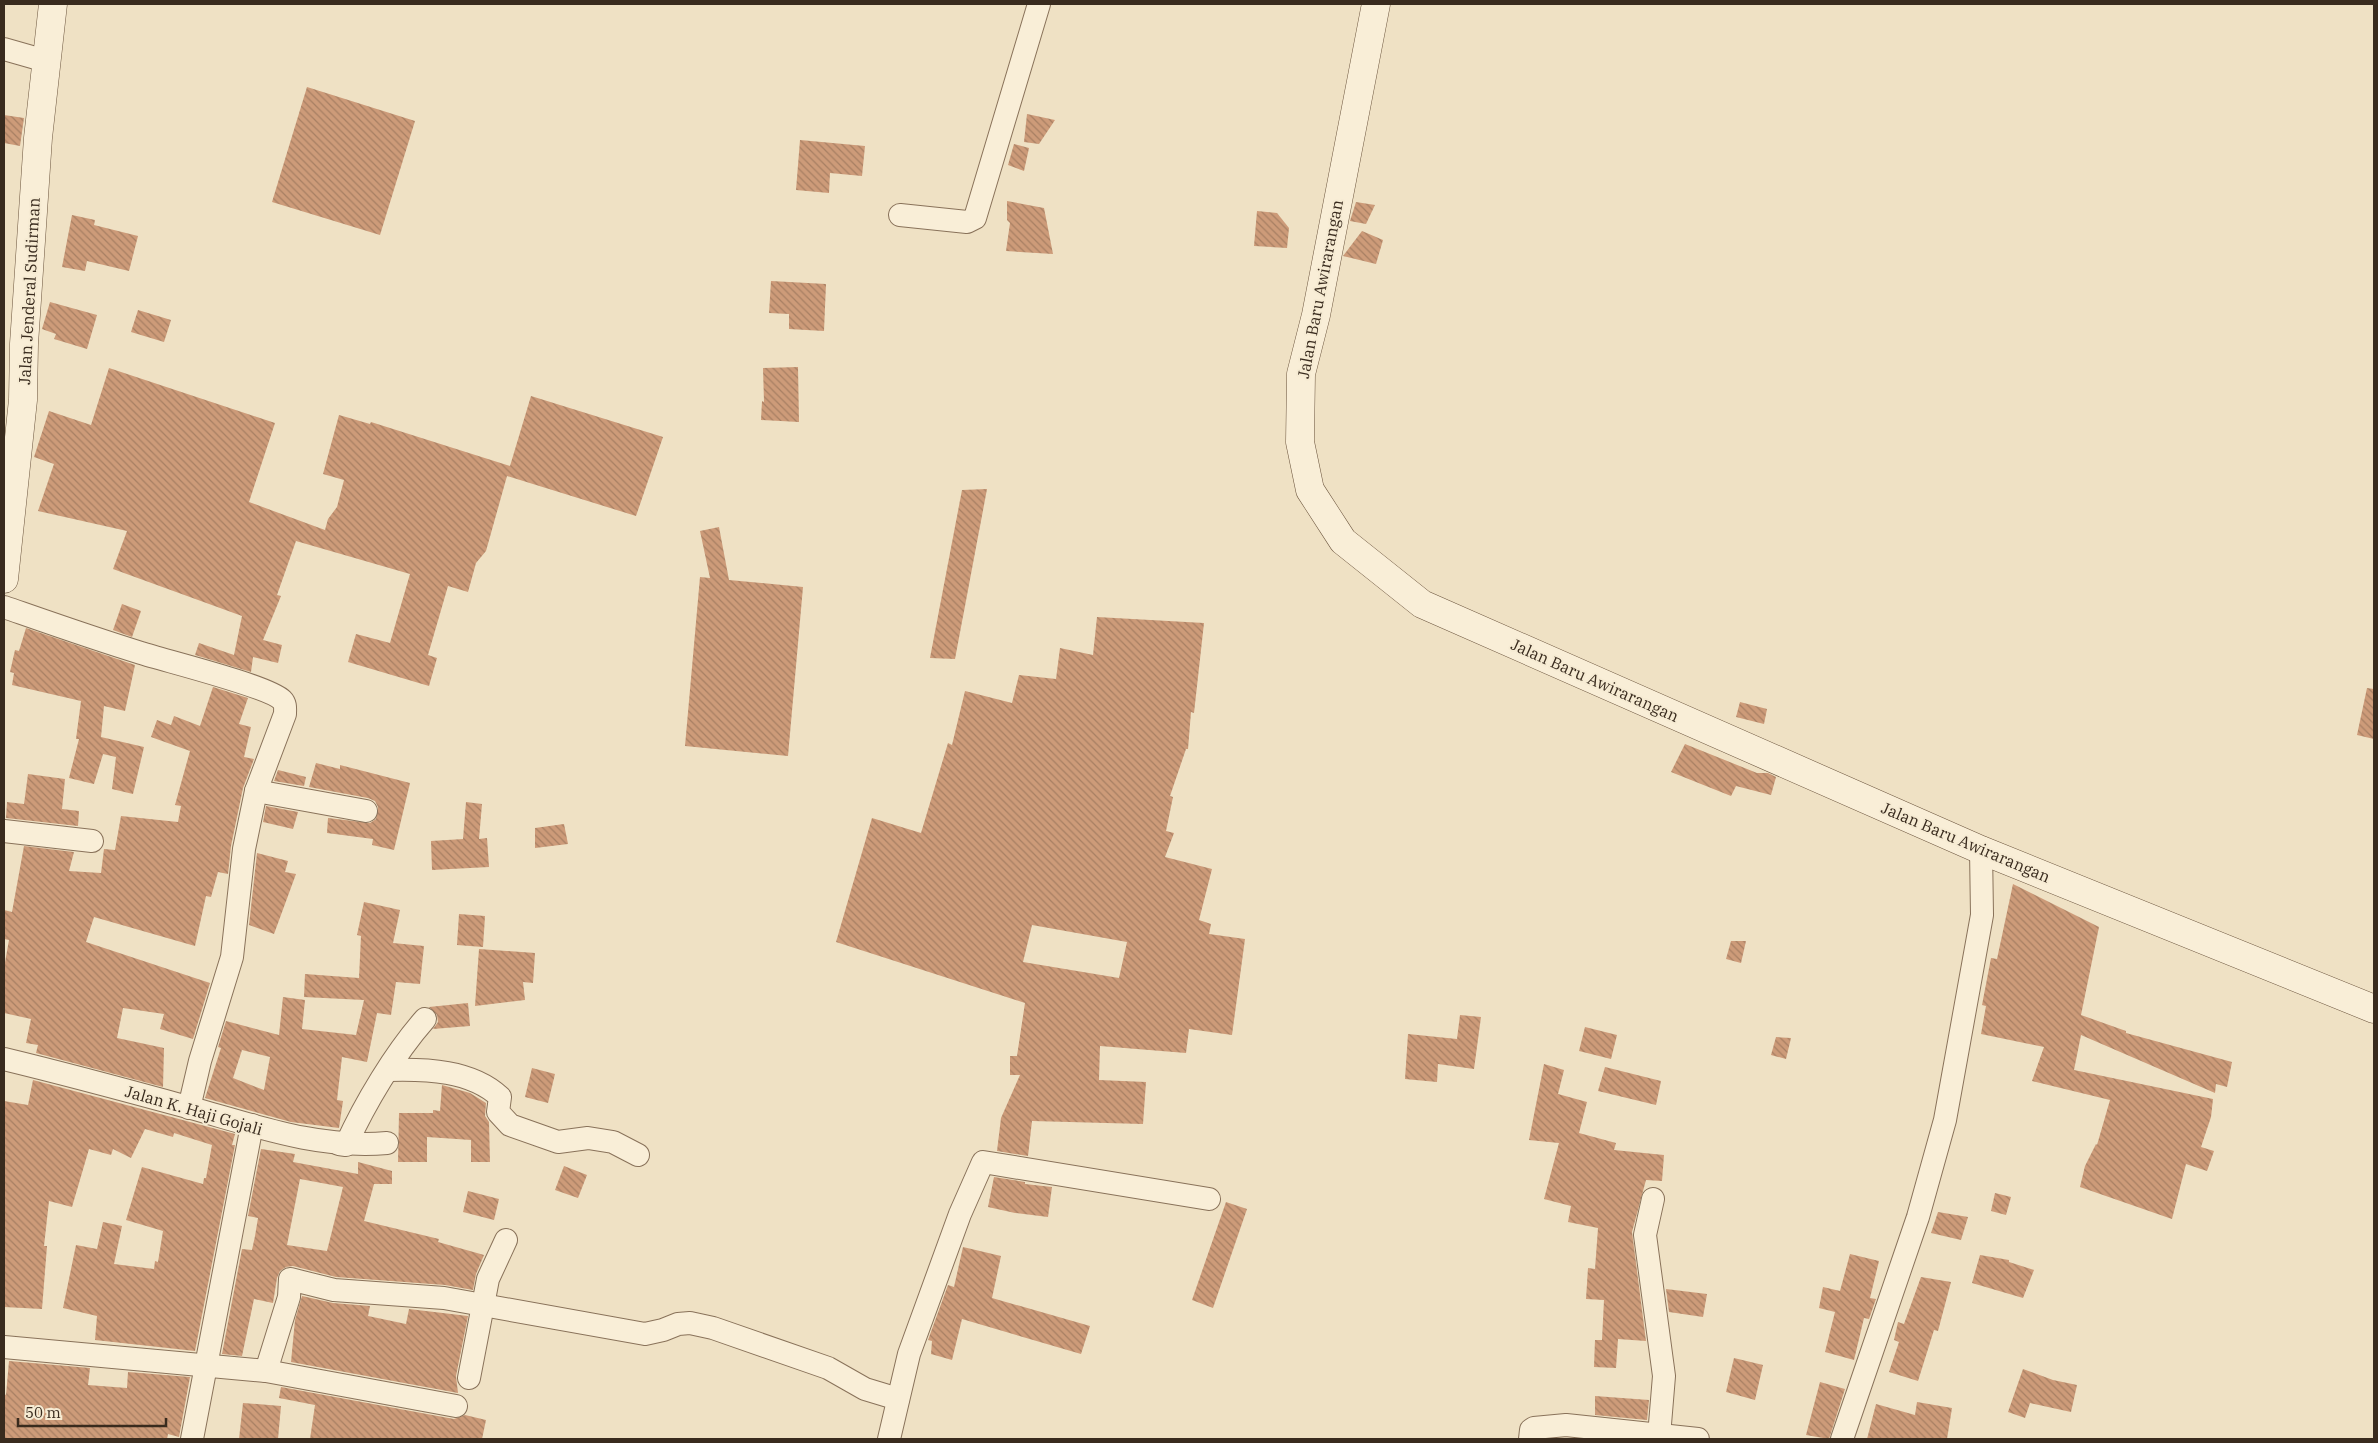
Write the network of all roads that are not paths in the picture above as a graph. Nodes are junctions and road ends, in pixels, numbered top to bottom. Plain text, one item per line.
1 (53, 4) edge
2 (1038, 4) edge
3 (1376, 4) edge
4 (4, 49) edge
5 (46, 61) junction
6 (900, 215) dead end
7 (4, 579) edge
8 (4, 607) edge
9 (256, 790) junction
10 (366, 811) dead end
11 (4, 831) edge
12 (92, 841) dead end
13 (1981, 850) junction
14 (2374, 1009) edge
15 (425, 1018) dead end
16 (4, 1059) edge
17 (389, 1070) junction
18 (189, 1108) junction
19 (252, 1125) junction
20 (387, 1143) dead end
21 (339, 1144) junction
22 (638, 1155) dead end
23 (1209, 1199) dead end
24 (1653, 1199) dead end
25 (506, 1240) dead end
26 (484, 1304) junction
27 (4, 1347) edge
28 (205, 1364) junction
29 (266, 1371) junction
30 (469, 1378) dead end
31 (898, 1399) junction
32 (456, 1406) dead end
33 (1659, 1436) junction
34 (192, 1439) edge
35 (889, 1439) edge
36 (1530, 1439) edge
37 (1698, 1439) edge
38 (1842, 1439) edge

1 - 5 street, Jalan Jenderal Sudirman
2 - 6 street
3 - 13 street, Jalan Baru Awirarangan
4 - 5 street
5 - 7 street, Jalan Jenderal Sudirman
8 - 9 street
9 - 10 street
9 - 18 street
11 - 12 street
13 - 14 street, Jalan Baru Awirarangan
13 - 38 street
15 - 17 street
16 - 18 street, Jalan K. Haji Gojali
17 - 21 street
17 - 22 street
18 - 19 street, Jalan K. Haji Gojali
19 - 21 street, Jalan K. Haji Gojali
19 - 28 street
20 - 21 street, Jalan K. Haji Gojali
23 - 31 street
24 - 33 street
25 - 26 street
26 - 29 street
26 - 30 street
26 - 31 street
27 - 28 street
28 - 29 street
28 - 34 street
29 - 32 street
31 - 35 street
33 - 36 street
33 - 37 street

